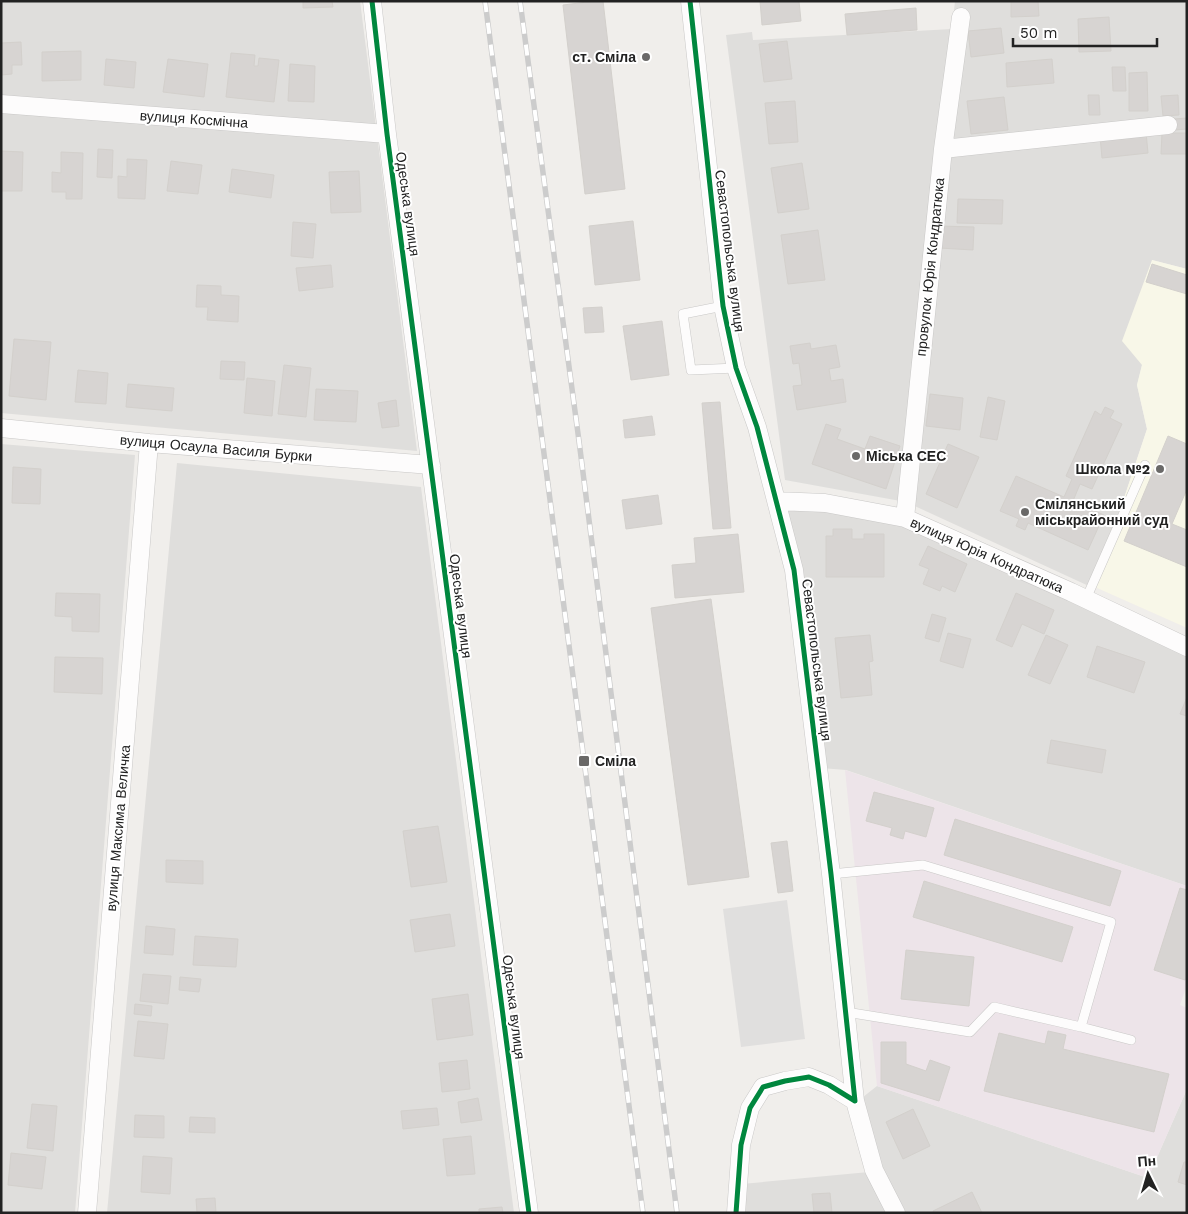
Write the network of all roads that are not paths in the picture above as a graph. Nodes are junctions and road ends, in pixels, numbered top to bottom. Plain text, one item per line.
1 (372, 1) edge
2 (690, 1) edge
3 (962, 17) dead end
4 (1, 104) edge
5 (1168, 125) dead end
6 (387, 134) junction
7 (943, 149) junction
8 (723, 306) junction
9 (736, 368) junction
10 (1, 428) edge
11 (149, 443) junction
12 (431, 465) junction
13 (1146, 465) dead end
14 (776, 501) junction
15 (905, 518) junction
16 (1086, 599) junction
17 (1187, 646) edge
18 (831, 874) junction
19 (846, 1012) junction
20 (1081, 1027) junction
21 (1131, 1040) dead end
22 (855, 1102) junction
23 (88, 1213) edge
24 (529, 1213) edge
25 (736, 1213) edge
26 (896, 1213) edge

1 - 6 street, Одеська вулиця
2 - 8 street, Севастопольська вулиця
3 - 7 street, провулок Юрія Кондратюка
4 - 6 street, вулиця Космічна
5 - 7 street
6 - 12 street, Одеська вулиця
7 - 15 street, провулок Юрія Кондратюка
8 - 9 street, Севастопольська вулиця
8 - 9 lane
9 - 14 street, Севастопольська вулиця
10 - 11 street, вулиця Осаула Василя Бурки
11 - 12 street, вулиця Осаула Василя Бурки
11 - 23 street, вулиця Максима Величка
12 - 24 street, Одеська вулиця
13 - 16 lane
14 - 15 street, вулиця Юрія Кондратюка
14 - 18 street, Севастопольська вулиця
15 - 16 street, вулиця Юрія Кондратюка
16 - 17 street, вулиця Юрія Кондратюка
18 - 19 street, Севастопольська вулиця
18 - 20 lane
19 - 20 lane
19 - 22 street, Севастопольська вулиця
20 - 21 lane
22 - 25 street
22 - 26 street, Севастопольська вулиця

